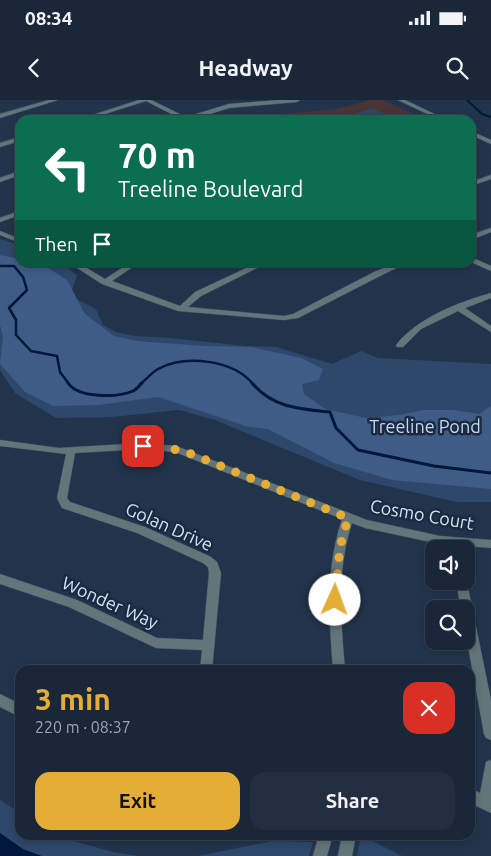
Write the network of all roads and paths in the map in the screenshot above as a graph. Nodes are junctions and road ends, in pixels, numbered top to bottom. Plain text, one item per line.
1 (55, 100) edge
2 (146, 100) edge
3 (297, 100) edge
4 (401, 100) edge
5 (96, 115) edge
6 (175, 115) edge
7 (201, 115) edge
8 (433, 115) edge
9 (0, 116) edge
10 (476, 135) edge
11 (15, 140) edge
12 (491, 142) edge
13 (0, 145) edge
14 (15, 175) edge
15 (491, 177) edge
16 (0, 180) edge
17 (476, 182) edge
18 (15, 215) edge
19 (0, 220) edge
20 (491, 230) edge
21 (0, 233) edge
22 (476, 236) edge
23 (15, 239) edge
24 (476, 262) edge
25 (78, 267) edge
26 (129, 267) edge
27 (255, 267) edge
28 (394, 267) edge
29 (491, 269) edge
30 (105, 282) junction
31 (491, 296) edge
32 (459, 308) junction
33 (181, 309) junction
34 (491, 330) edge
35 (400, 345) dead end
36 (0, 444) edge
37 (71, 451) junction
38 (348, 518) junction
39 (433, 540) edge
40 (491, 544) edge
41 (475, 545) edge
42 (0, 579) edge
43 (464, 590) edge
44 (208, 645) junction
45 (206, 665) edge
46 (339, 665) edge
47 (0, 700) edge
48 (15, 708) edge
49 (491, 734) edge
50 (491, 767) edge
51 (475, 798) edge
52 (488, 805) edge
53 (325, 840) edge
54 (348, 840) edge
55 (320, 856) edge
56 (345, 856) edge

1 - 9 street
2 - 5 street
2 - 6 street
3 - 7 street
4 - 8 street
10 - 12 street
11 - 13 street
14 - 16 street
15 - 17 street
18 - 19 street
20 - 22 street
21 - 23 street
24 - 29 street
25 - 30 street
26 - 30 street
27 - 33 street
28 - 33 street
30 - 33 street
31 - 32 street
32 - 34 street
32 - 35 street
36 - 37 street, Cosmo Court
37 - 38 street, Cosmo Court
37 - 44 street, Golan Drive
38 - 39 street, Cosmo Court
38 - 46 street
40 - 41 street, Cosmo Court
42 - 44 street, Wonder Way
43 - 49 street
44 - 45 street, Golan Drive
47 - 48 street
50 - 52 street
51 - 52 street
53 - 55 street
54 - 56 street

